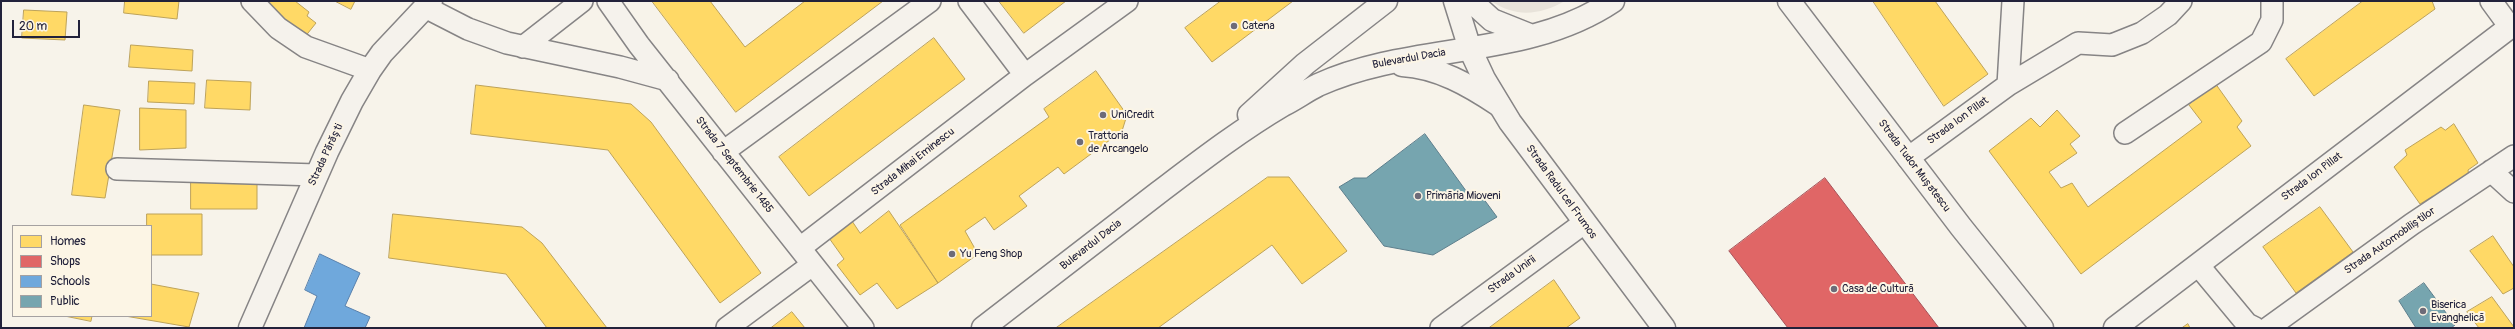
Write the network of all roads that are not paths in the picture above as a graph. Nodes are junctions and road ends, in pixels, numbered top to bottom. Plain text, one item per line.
1 (252, 1) edge
2 (582, 1) edge
3 (608, 1) edge
4 (930, 1) edge
5 (969, 1) edge
6 (1127, 1) edge
7 (1386, 1) edge
8 (1455, 1) edge
9 (1471, 1) edge
10 (1613, 1) edge
11 (1789, 1) edge
12 (2013, 1) edge
13 (2181, 1) edge
14 (2272, 1) edge
15 (2491, 1) edge
16 (428, 4) edge
17 (2512, 25) edge
18 (1532, 36) junction
19 (523, 47) junction
20 (1470, 49) junction
21 (1379, 63) junction
22 (370, 70) junction
23 (1025, 75) junction
24 (668, 80) junction
25 (2008, 85) junction
26 (1499, 105) junction
27 (2125, 133) dead end
28 (723, 152) junction
29 (2514, 156) edge
30 (1908, 158) junction
31 (1198, 162) junction
32 (116, 169) dead end
33 (2491, 171) junction
34 (317, 175) junction
35 (2514, 192) edge
36 (1584, 223) junction
37 (800, 248) junction
38 (812, 264) junction
39 (2198, 264) junction
40 (250, 328) edge
41 (727, 328) edge
42 (863, 328) edge
43 (983, 328) edge
44 (1441, 328) edge
45 (1664, 328) edge
46 (2042, 328) edge
47 (2115, 328) edge
48 (2254, 328) edge
49 (2268, 328) edge

1 - 22 street
2 - 19 street
3 - 24 street, Strada 7 Septembrie 1485
4 - 28 street
5 - 23 street
6 - 23 street, Strada Mihai Eminescu
7 - 31 street, Bulevardul Dacia
8 - 20 street, Strada Radul cel Frumos
9 - 18 street
10 - 18 street, Bulevardul Dacia
11 - 30 street, Strada Tudor Mușatescu
12 - 25 street
13 - 25 street, Strada Ion Pillat
14 - 27 street
15 - 17 street, Strada Ion Pillat
16 - 19 street
16 - 22 street, Strada Părăști
17 - 39 street, Strada Ion Pillat
18 - 20 street, Bulevardul Dacia
19 - 24 street
20 - 21 street, Bulevardul Dacia
20 - 26 street, Strada Radul cel Frumos
21 - 26 street
21 - 31 street, Bulevardul Dacia
22 - 34 street, Strada Părăști
23 - 37 street, Strada Mihai Eminescu
24 - 28 street, Strada 7 Septembrie 1485
25 - 30 street, Strada Ion Pillat
26 - 36 street, Strada Radul cel Frumos
28 - 37 street, Strada 7 Septembrie 1485
29 - 33 street, Strada Automobiliștilor
30 - 46 street, Strada Tudor Mușatescu
31 - 43 street, Bulevardul Dacia
32 - 34 street
33 - 35 street
33 - 49 street, Strada Automobiliștilor
34 - 40 street, Strada Părăști
36 - 44 street, Strada Unirii
36 - 45 street, Strada Radul cel Frumos
37 - 38 street, Strada 7 Septembrie 1485
38 - 41 street
38 - 42 street, Strada 7 Septembrie 1485
39 - 47 street, Strada Ion Pillat
39 - 48 street

